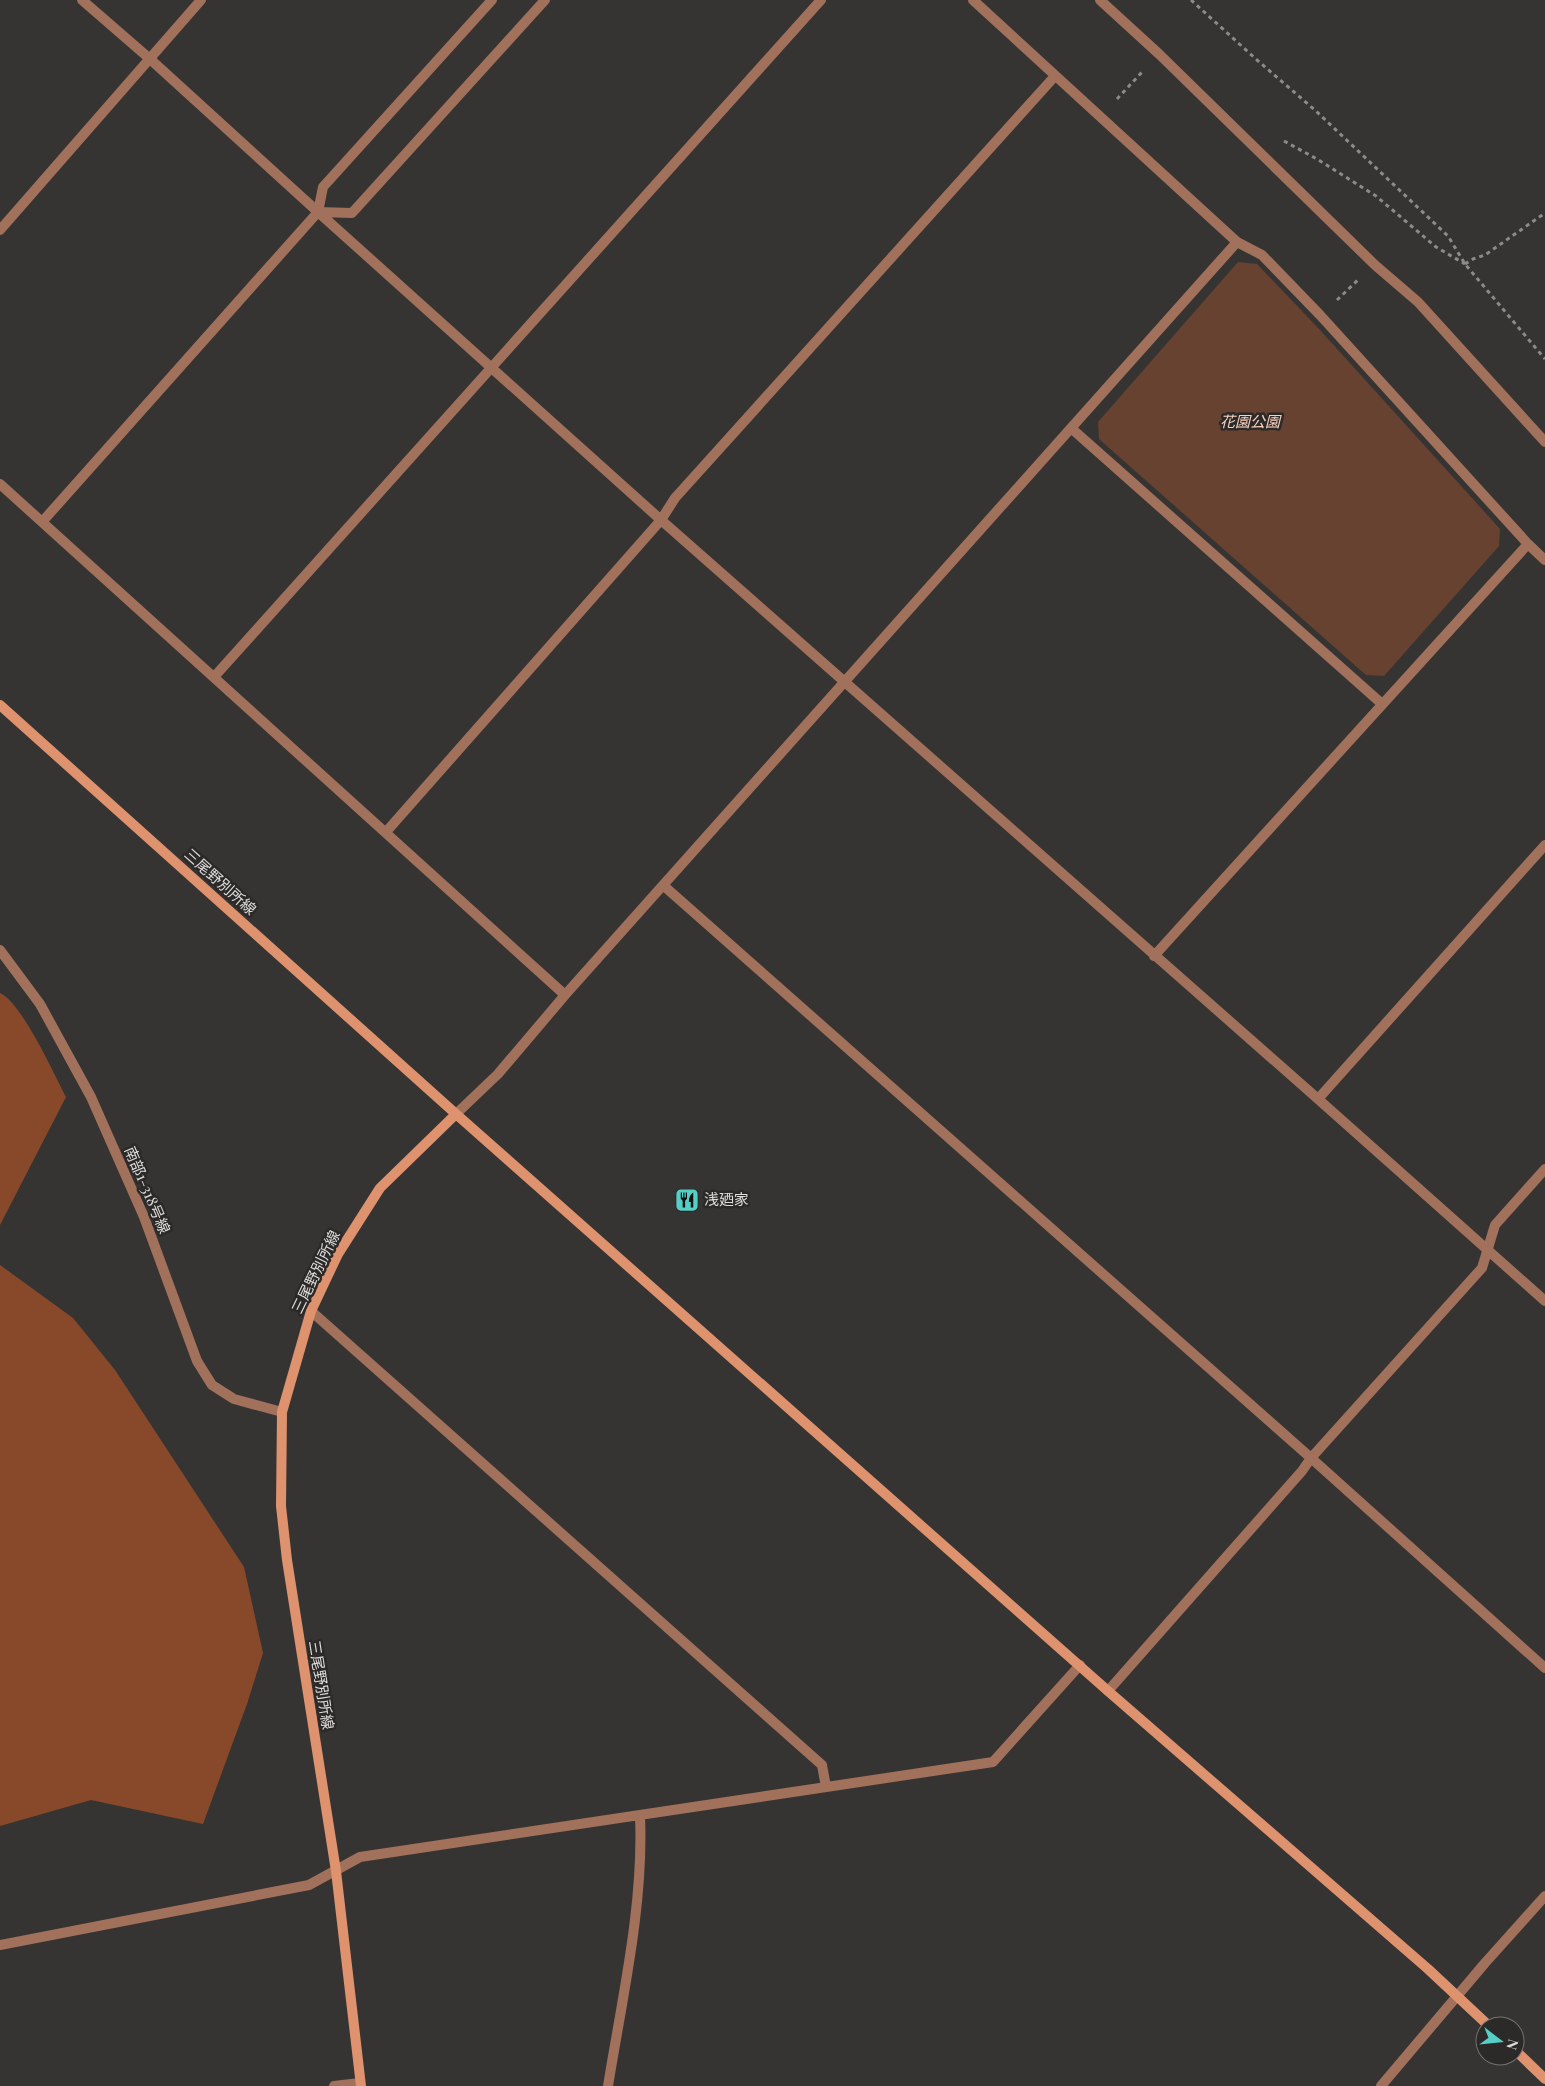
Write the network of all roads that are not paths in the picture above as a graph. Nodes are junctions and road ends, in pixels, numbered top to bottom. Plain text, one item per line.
1 (82, 0) edge
2 (201, 0) edge
3 (492, 0) edge
4 (545, 0) edge
5 (821, 0) edge
6 (973, 0) edge
7 (1100, 0) edge
8 (150, 59) junction
9 (1055, 76) junction
10 (318, 212) junction
11 (0, 230) edge
12 (1237, 242) junction
13 (491, 366) junction
14 (1071, 428) junction
15 (1545, 442) edge
16 (0, 484) edge
17 (661, 520) junction
18 (42, 522) junction
19 (1528, 544) junction
20 (1545, 560) edge
21 (214, 677) junction
22 (846, 681) junction
23 (1382, 703) junction
24 (0, 705) edge
25 (386, 832) junction
26 (1545, 845) edge
27 (664, 886) junction
28 (0, 950) edge
29 (1154, 956) junction
30 (565, 995) junction
31 (1318, 1098) junction
32 (456, 1114) junction
33 (1545, 1169) edge
34 (1487, 1248) junction
35 (1545, 1301) edge
36 (311, 1311) junction
37 (282, 1412) junction
38 (1311, 1458) junction
39 (1080, 1665) junction
40 (1545, 1668) edge
41 (1108, 1691) junction
42 (826, 1787) junction
43 (640, 1816) junction
44 (336, 1871) junction
45 (1545, 1896) edge
46 (0, 1945) edge
47 (1458, 1996) junction
48 (1479, 2016) edge
49 (1525, 2060) edge
50 (1545, 2079) edge
51 (361, 2084) edge
52 (334, 2086) edge
53 (608, 2086) edge
54 (1381, 2086) edge

1 - 8 street
2 - 8 street
3 - 10 street
4 - 10 street
5 - 13 street
6 - 9 street
7 - 15 street
8 - 10 street
8 - 11 street
9 - 12 street
9 - 17 street
10 - 13 street
10 - 18 street
12 - 14 street
12 - 19 street
13 - 17 street
13 - 21 street
14 - 22 street
14 - 23 street
16 - 18 street
17 - 22 street
17 - 25 street
18 - 21 street
19 - 20 street
19 - 23 street
21 - 25 street
22 - 27 street
22 - 29 street
23 - 29 street
24 - 32 main road, 三尾野別所線
25 - 30 street
26 - 31 street
27 - 30 street
27 - 38 street
28 - 37 street, 南部1-318号線
29 - 31 street
30 - 32 street
31 - 34 street
32 - 36 main road, 三尾野別所線
32 - 39 main road
33 - 34 street
34 - 35 street
34 - 38 street
36 - 37 main road, 三尾野別所線
36 - 42 street
37 - 44 main road, 三尾野別所線
38 - 40 street
38 - 41 street
39 - 41 main road
39 - 42 street
41 - 47 main road
42 - 43 street
43 - 44 street
43 - 53 street
44 - 46 street
44 - 51 main road, 三尾野別所線
45 - 47 street
47 - 48 main road
47 - 54 street
49 - 50 main road
51 - 52 street

